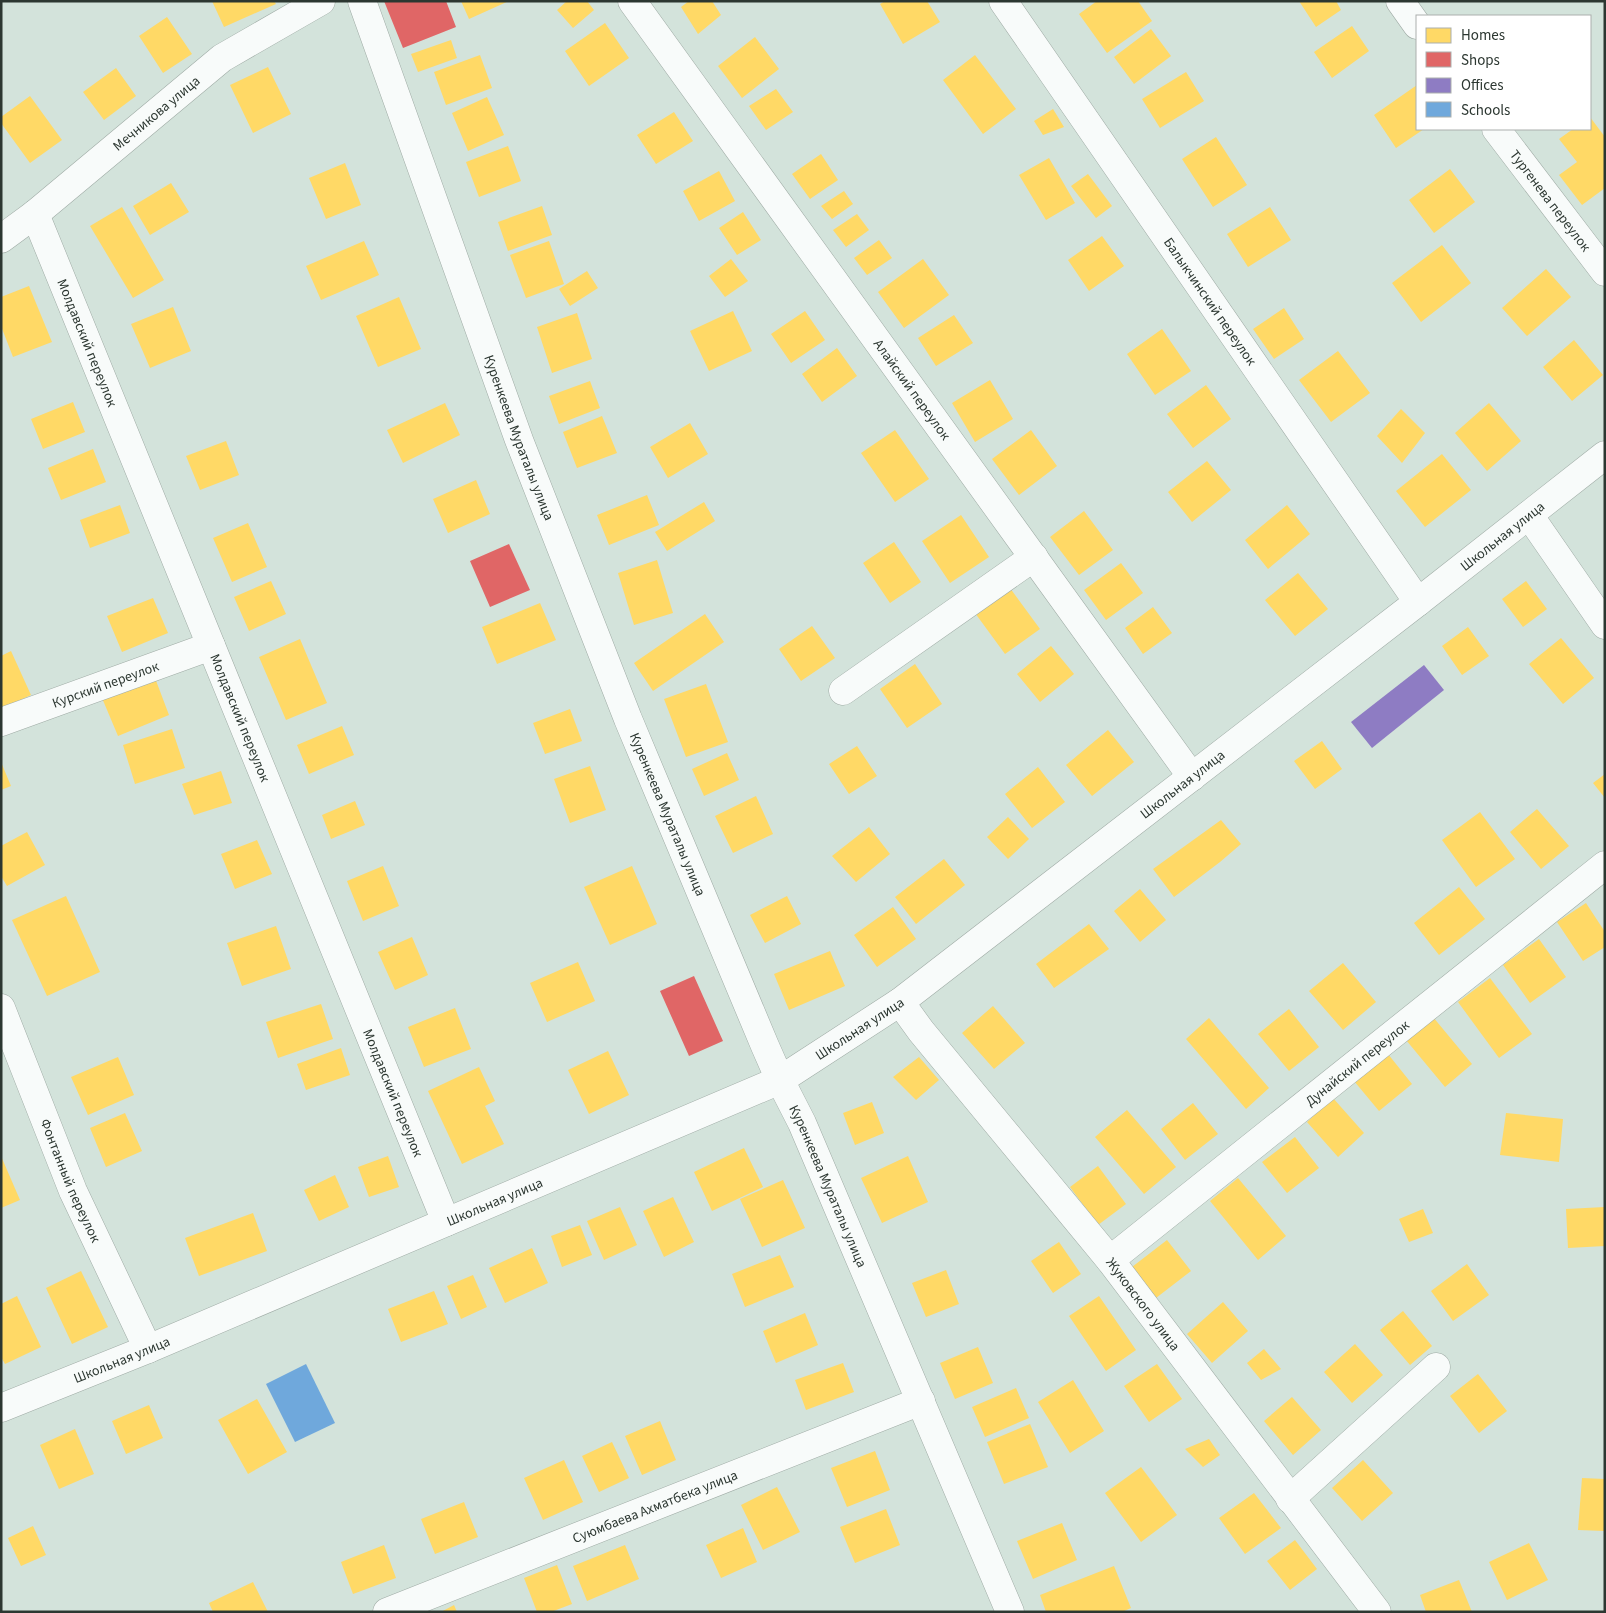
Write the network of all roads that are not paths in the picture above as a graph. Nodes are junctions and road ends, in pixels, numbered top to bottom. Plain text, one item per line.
1 (321, 1) edge
2 (362, 1) edge
3 (632, 1) edge
4 (1003, 1) edge
5 (1400, 1) edge
6 (1416, 23) edge
7 (1497, 130) edge
8 (35, 214) junction
9 (1, 239) edge
10 (1605, 272) edge
11 (1605, 455) edge
12 (1529, 515) junction
13 (1034, 557) junction
14 (1418, 602) junction
15 (1605, 625) edge
16 (211, 646) junction
17 (843, 691) dead end
18 (1, 722) edge
19 (1192, 777) junction
20 (1605, 865) edge
21 (900, 1002) junction
22 (1, 1008) edge
23 (780, 1080) junction
24 (446, 1222) junction
25 (1110, 1260) junction
26 (148, 1349) junction
27 (1436, 1368) dead end
28 (921, 1401) junction
29 (1, 1408) edge
30 (1290, 1499) junction
31 (387, 1612) edge
32 (1010, 1612) edge
33 (1377, 1612) edge

1 - 8 street, Мечникова улица
2 - 23 street, Куренкеева Мураталы улица
3 - 13 street, Алайский переулок
4 - 14 street, Балыкчинский переулок
5 - 6 street
7 - 10 street, Тургенева переулок
8 - 9 street, Мечникова улица
8 - 16 street, Молдавский переулок
11 - 12 street, Школьная улица
12 - 14 street, Школьная улица
12 - 15 street
13 - 17 street
13 - 19 street, Алайский переулок
14 - 19 street, Школьная улица
16 - 18 street, Курский переулок
16 - 24 street, Молдавский переулок
19 - 21 street, Школьная улица
20 - 25 street, Дунайский переулок
21 - 23 street, Школьная улица
21 - 25 street, Жуковского улица
22 - 26 street, Фонтанный переулок
23 - 24 street, Школьная улица
23 - 28 street, Куренкеева Мураталы улица
24 - 26 street, Школьная улица
25 - 30 street, Жуковского улица
26 - 29 street, Школьная улица
27 - 30 street
28 - 31 street, Суюмбаева Ахматбека улица
28 - 32 street, Куренкеева Мураталы улица
30 - 33 street, Жуковского улица

